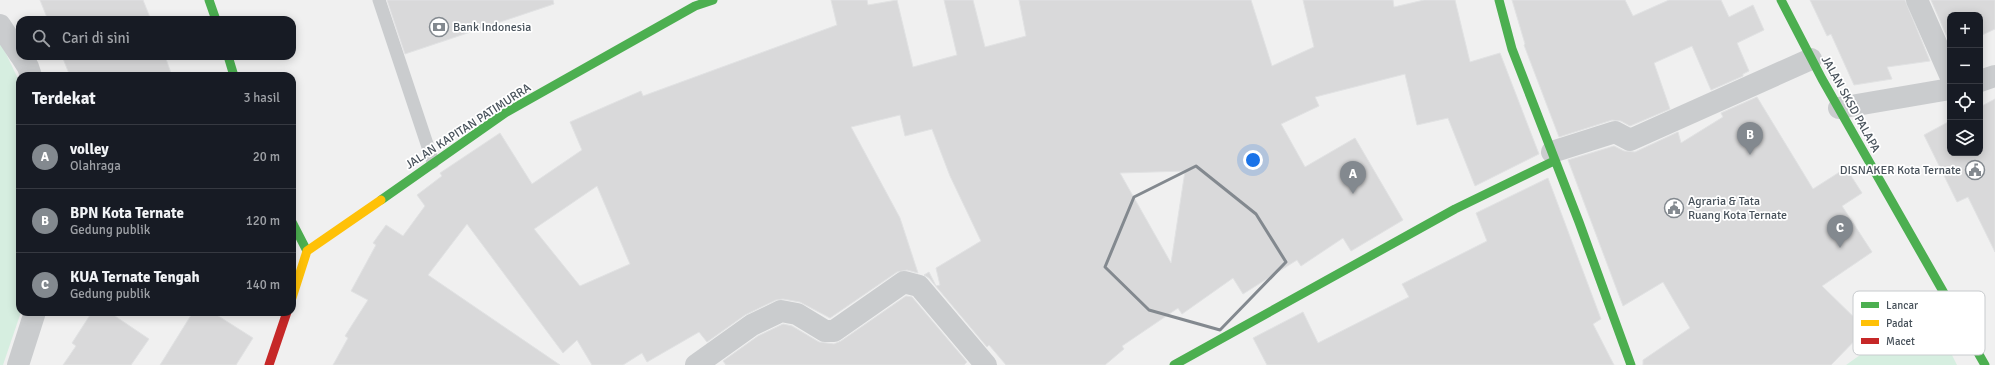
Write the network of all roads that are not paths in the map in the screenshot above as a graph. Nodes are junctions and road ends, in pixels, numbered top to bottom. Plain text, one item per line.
1 (209, 0) edge
2 (379, 0) edge
3 (713, 0) edge
4 (1499, 0) edge
5 (1781, 0) edge
6 (1917, 0) edge
7 (215, 16) edge
8 (0, 25) edge
9 (16, 49) edge
10 (1811, 59) junction
11 (23, 60) edge
12 (229, 60) edge
13 (1947, 68) edge
14 (30, 72) edge
15 (233, 72) edge
16 (1995, 76) edge
17 (1983, 80) edge
18 (1947, 90) edge
19 (1839, 108) junction
20 (1553, 157) junction
21 (433, 162) junction
22 (296, 230) edge
23 (307, 251) junction
24 (296, 285) edge
25 (1944, 291) edge
26 (34, 316) edge
27 (286, 316) edge
28 (1979, 355) edge
29 (18, 365) edge
30 (269, 365) edge
31 (696, 365) edge
32 (986, 365) edge
33 (1174, 365) edge
34 (1631, 365) edge
35 (1985, 365) edge

1 - 7 street
2 - 21 lane
3 - 21 street, JALAN KAPITAN PATIMURRA
4 - 20 street
5 - 10 street, JALAN SKSD PALAPA
6 - 13 street
8 - 9 street
10 - 19 street, JALAN SKSD PALAPA
10 - 20 street
11 - 14 street
12 - 15 street
16 - 17 street
18 - 19 street
19 - 25 street, JALAN SKSD PALAPA
20 - 33 street
20 - 34 street
21 - 23 street, JALAN KAPITAN PATIMURRA
22 - 23 street
23 - 24 street
26 - 29 street
27 - 30 street
28 - 35 street, JALAN SKSD PALAPA
31 - 32 street

